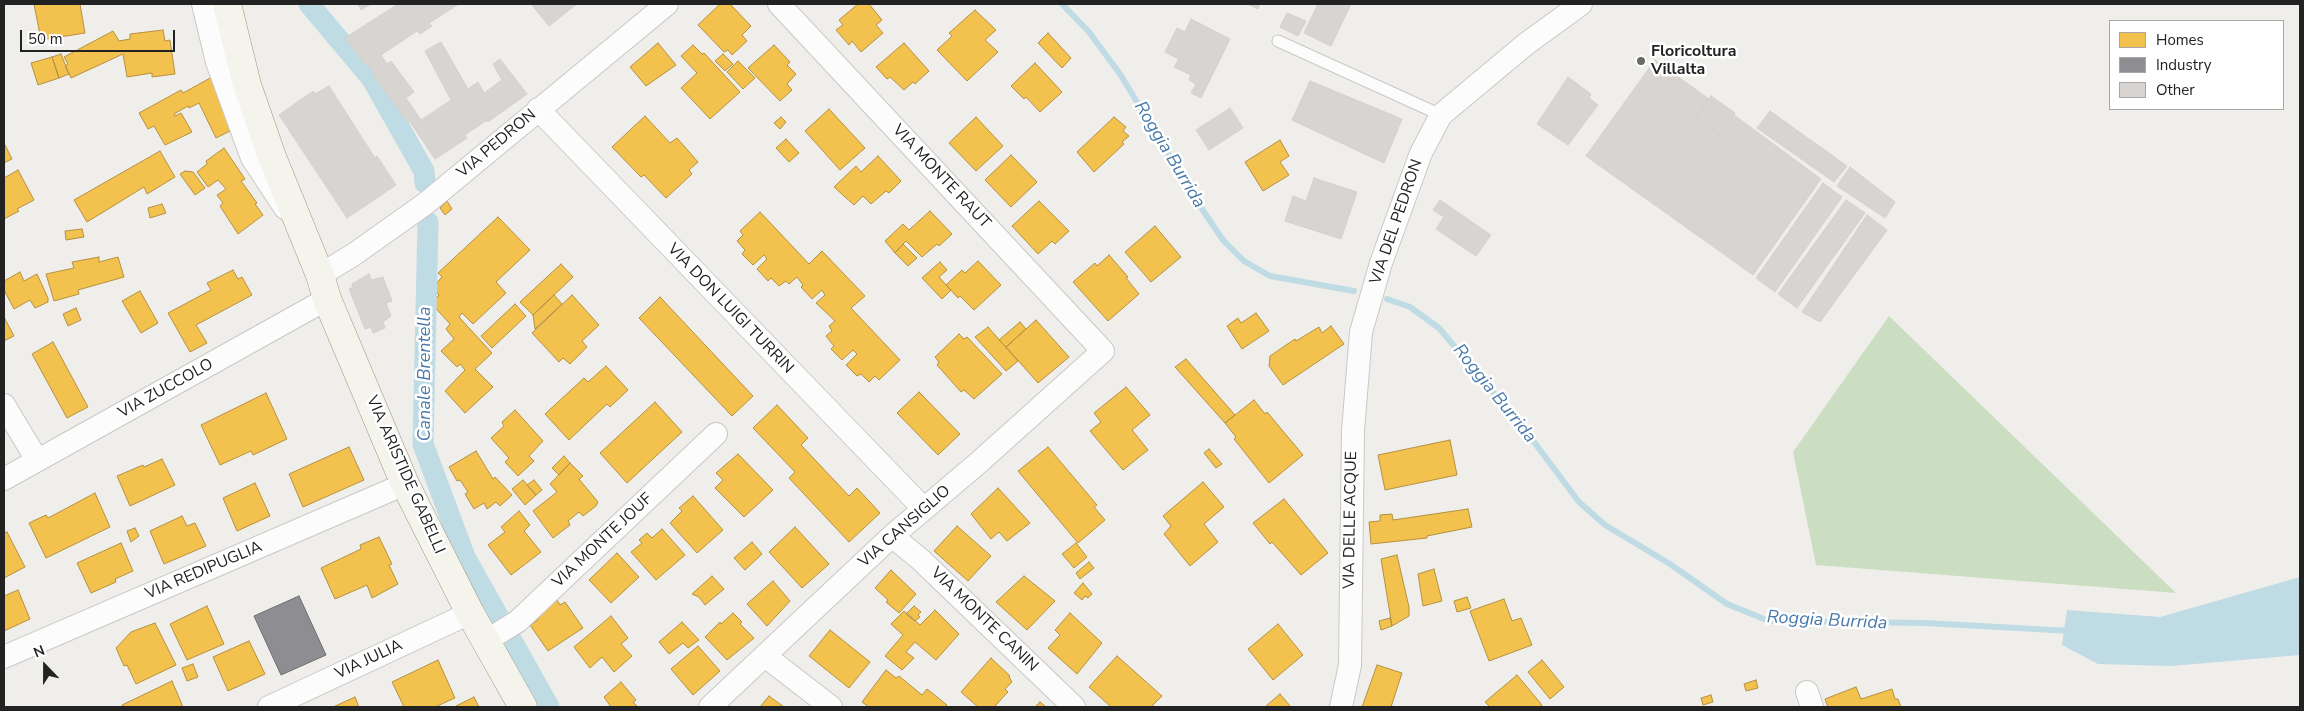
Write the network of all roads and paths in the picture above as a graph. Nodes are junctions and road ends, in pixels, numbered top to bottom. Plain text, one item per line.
1 (203, 4) edge
2 (227, 4) edge
3 (667, 4) edge
4 (779, 4) edge
5 (1581, 4) edge
6 (1278, 41) dead end
7 (538, 109) junction
8 (1441, 115) junction
9 (303, 236) junction
10 (324, 287) junction
11 (1361, 332) joint
12 (1103, 350) joint
13 (4, 406) edge
14 (716, 434) dead end
15 (36, 460) junction
16 (4, 479) edge
17 (405, 484) junction
18 (924, 509) junction
19 (892, 536) junction
20 (470, 613) junction
21 (501, 631) junction
22 (765, 656) junction
23 (4, 657) edge
24 (269, 707) edge
25 (523, 707) edge
26 (710, 707) edge
27 (831, 707) edge
28 (1074, 707) edge
29 (1341, 707) edge

1 - 9 street, VIA ARISTIDE GABELLI
2 - 9 main road, VIA ARISTIDE GABELLI
3 - 7 street, VIA PEDRON
4 - 12 street, VIA MONTE RAUT
5 - 8 street, VIA DEL PEDRON
6 - 8 lane
7 - 10 street, VIA PEDRON
7 - 18 street, VIA DON LUIGI TURRIN
8 - 11 street, VIA DEL PEDRON
9 - 10 main road, VIA ARISTIDE GABELLI
10 - 15 street, VIA ZUCCOLO
10 - 17 main road, VIA ARISTIDE GABELLI
11 - 29 street, VIA DELLE ACQUE
12 - 18 street, VIA CANSIGLIO
13 - 15 street
14 - 21 street, VIA MONTE JOUF
15 - 16 street, VIA ZUCCOLO
17 - 20 main road, VIA ARISTIDE GABELLI
17 - 23 street, VIA REDIPUGLIA
18 - 19 street, VIA CANSIGLIO
19 - 22 street, VIA CANSIGLIO
19 - 28 street, VIA MONTE CANIN
20 - 21 main road, VIA ARISTIDE GABELLI
20 - 24 street, VIA JULIA
21 - 25 main road, VIA ARISTIDE GABELLI
22 - 26 street, VIA CANSIGLIO
22 - 27 street

